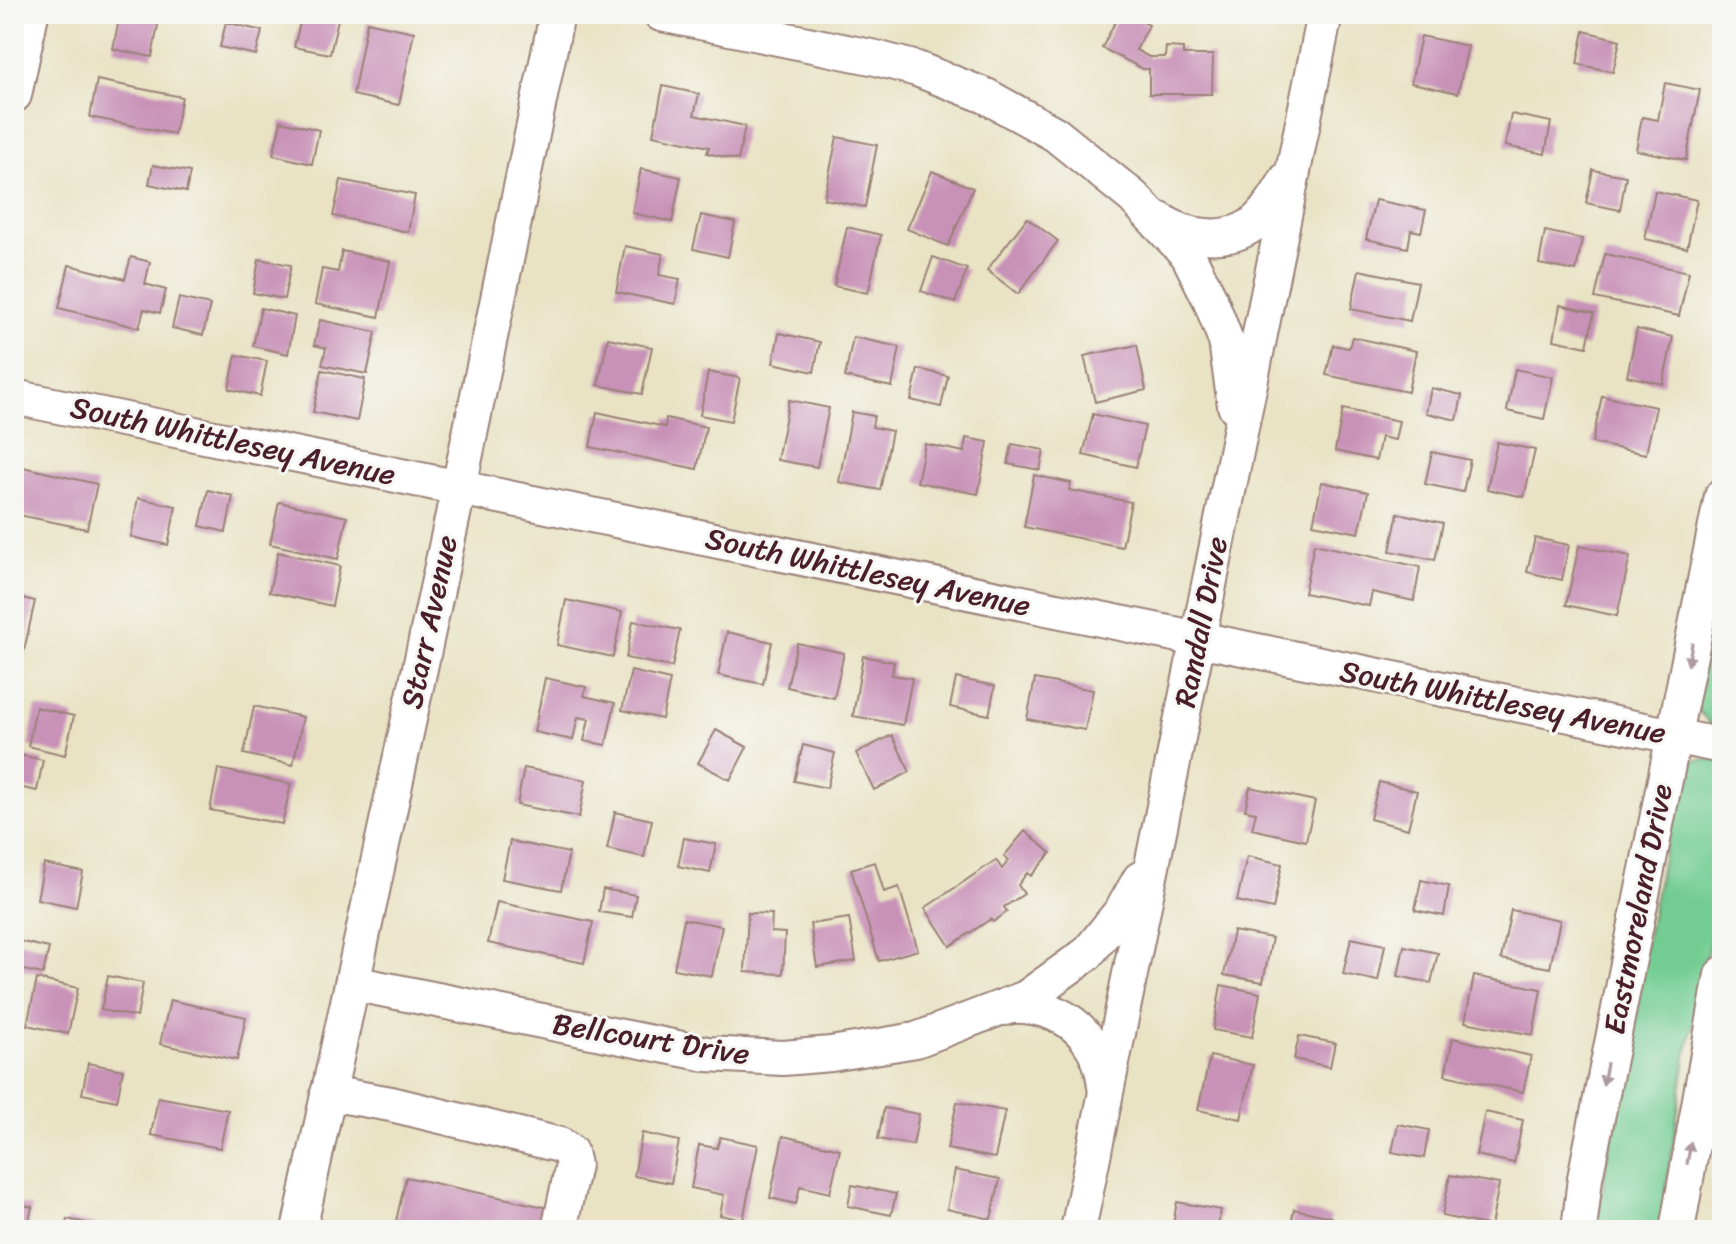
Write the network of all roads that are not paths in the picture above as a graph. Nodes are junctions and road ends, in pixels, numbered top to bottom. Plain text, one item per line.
1 (31, 14) edge
2 (557, 14) edge
3 (661, 14) edge
4 (1325, 14) edge
5 (14, 95) edge
6 (1294, 166) junction
7 (1150, 213) junction
8 (14, 397) edge
9 (1237, 448) junction
10 (459, 487) junction
11 (1722, 496) edge
12 (1198, 640) junction
13 (1673, 737) junction
14 (1722, 746) edge
15 (1155, 850) junction
16 (1722, 975) edge
17 (352, 983) junction
18 (996, 1010) junction
19 (328, 1093) junction
20 (1105, 1096) junction
21 (299, 1230) edge
22 (559, 1230) edge
23 (1078, 1230) edge
24 (1579, 1230) edge
25 (1677, 1230) edge

1 - 5 street
2 - 10 street, Starr Avenue
3 - 7 street
4 - 6 street, Randall Drive
6 - 7 street
6 - 9 street, Randall Drive
7 - 9 street
8 - 10 street, South Whittlesey Avenue
9 - 12 street, Randall Drive
10 - 12 street, South Whittlesey Avenue
10 - 17 street, Starr Avenue
11 -> 13 street, Eastmoreland Drive
12 - 13 street, South Whittlesey Avenue
12 - 15 street, Randall Drive
13 - 14 street, South Whittlesey Avenue
13 -> 24 street, Eastmoreland Drive
15 - 18 street, Bellcourt Drive
15 - 20 street, Randall Drive
25 -> 16 street
17 - 18 street, Bellcourt Drive
17 - 19 street, Starr Avenue
18 - 20 street, Bellcourt Drive
19 - 21 street, Starr Avenue
19 - 22 street
20 - 23 street, Randall Drive

